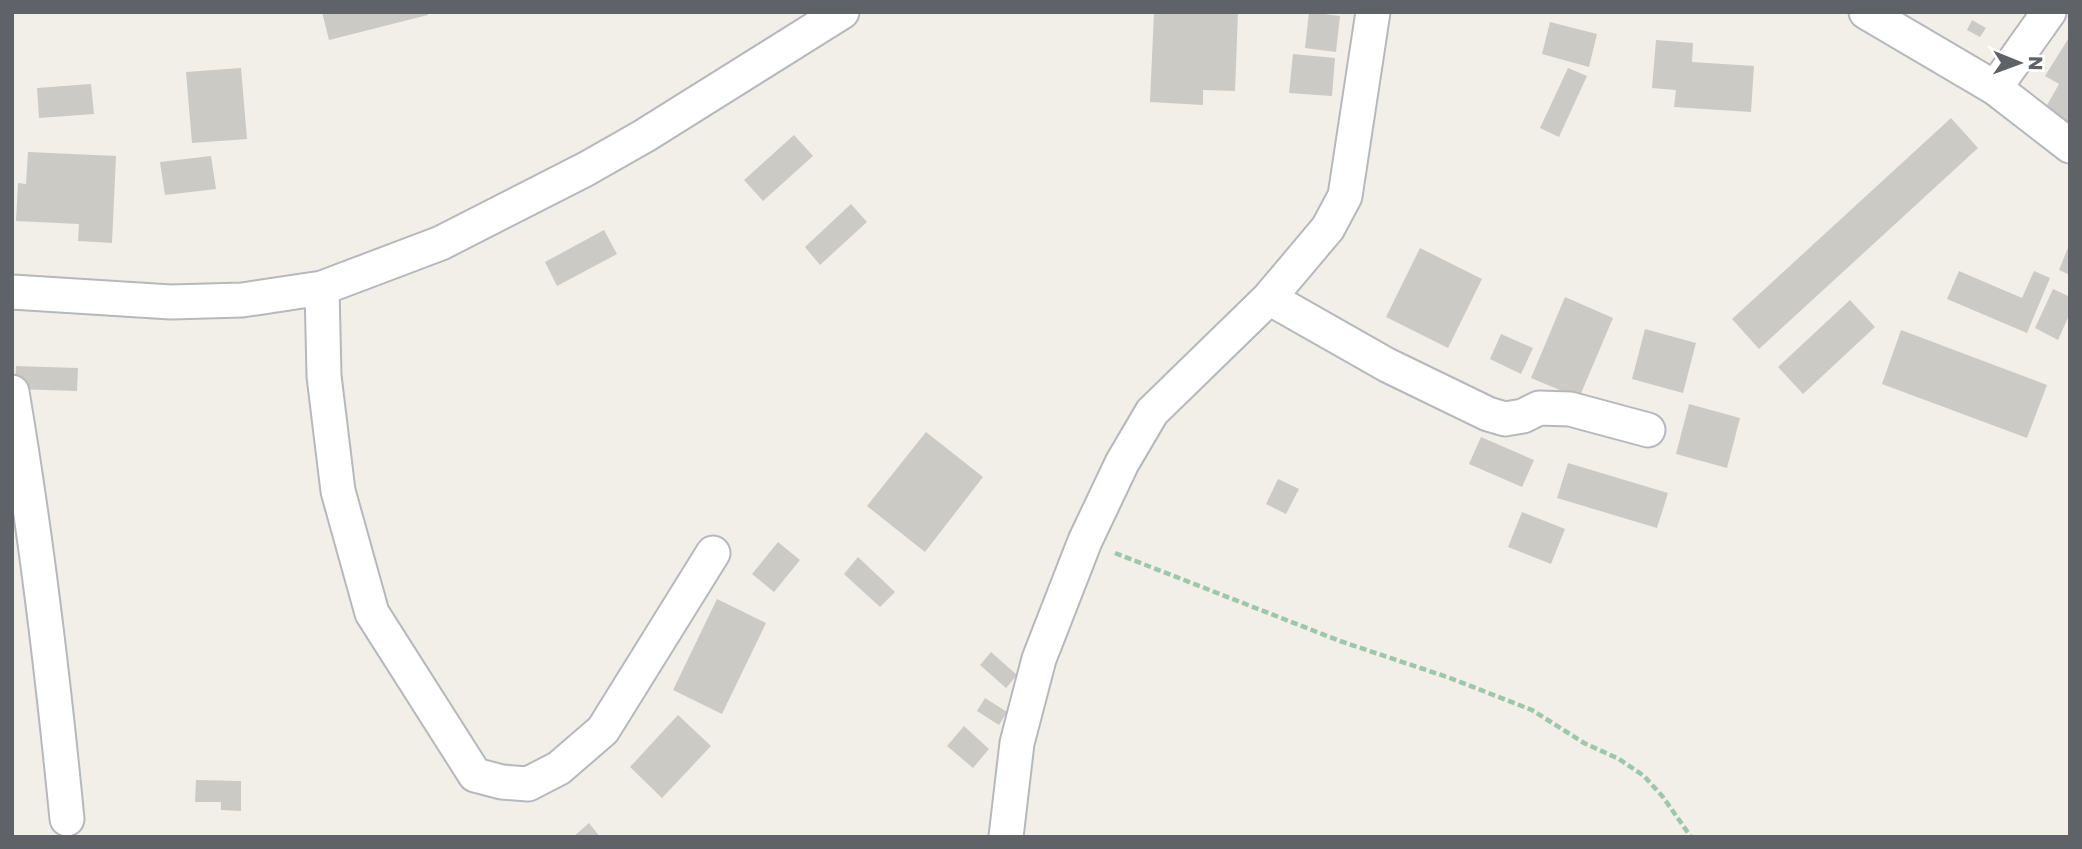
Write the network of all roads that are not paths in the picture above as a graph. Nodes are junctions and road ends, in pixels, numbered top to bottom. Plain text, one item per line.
1 (1373, 12) edge
2 (1866, 12) edge
3 (2049, 12) edge
4 (837, 13) edge
5 (1995, 88) junction
6 (2070, 146) edge
7 (321, 288) junction
8 (12, 292) edge
9 (1269, 298) junction
10 (12, 392) edge
11 (1648, 430) dead end
12 (713, 553) dead end
13 (67, 819) dead end
14 (1006, 837) edge

1 - 9 street
2 - 5 street
3 - 5 street
4 - 7 street
5 - 6 street
7 - 8 street
7 - 12 street
9 - 11 street
9 - 14 street
10 - 13 street

